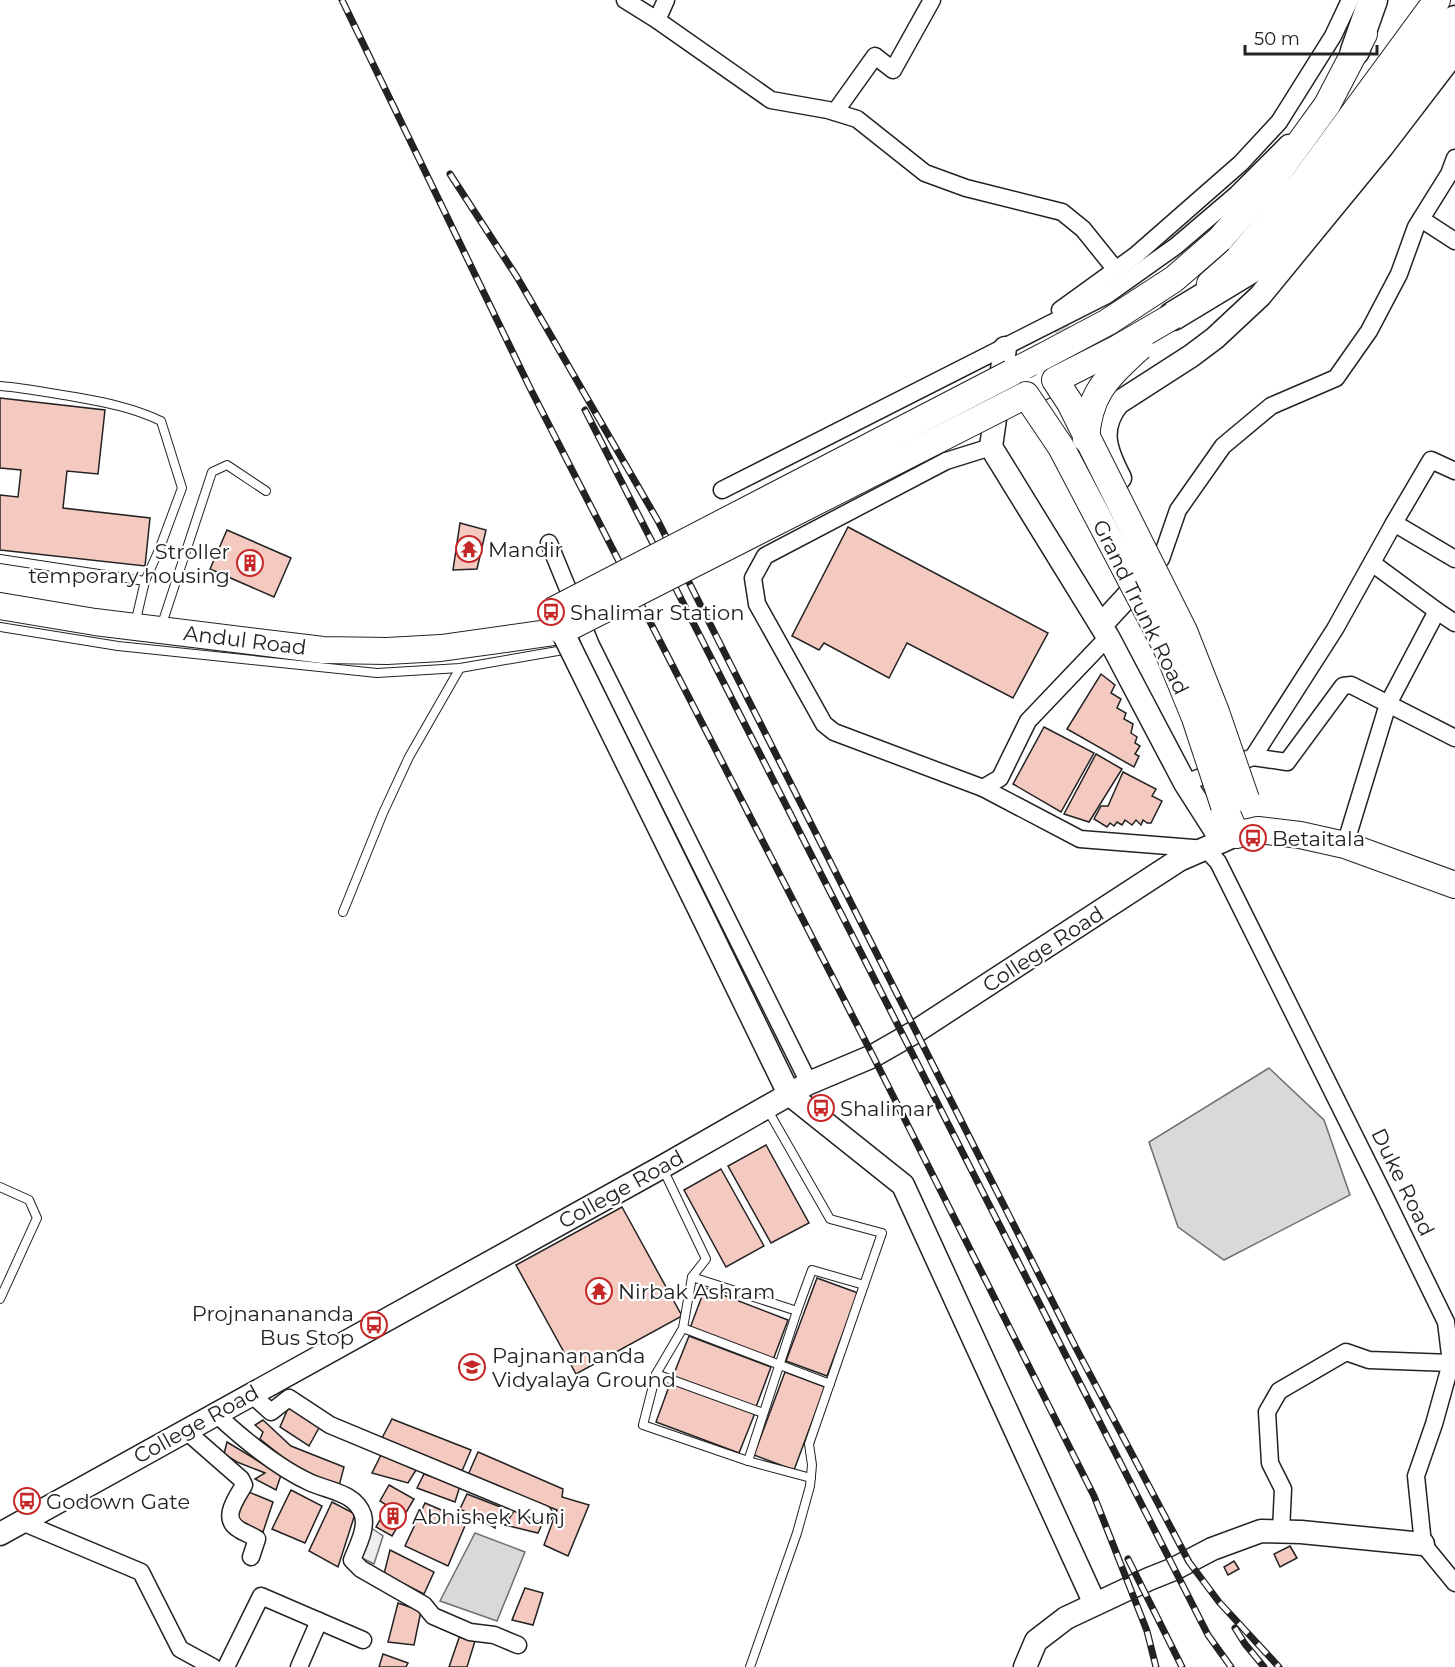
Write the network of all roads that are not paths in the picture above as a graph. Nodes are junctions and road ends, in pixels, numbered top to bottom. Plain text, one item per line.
1 (625, 0) edge
2 (666, 0) edge
3 (932, 0) edge
4 (1350, 0) edge
5 (1373, 0) edge
6 (1381, 0) edge
7 (1437, 0) edge
8 (657, 20) junction
9 (1455, 20) edge
10 (1355, 51) junction
11 (1455, 52) edge
12 (1327, 105) junction
13 (835, 112) junction
14 (1455, 158) edge
15 (1422, 219) junction
16 (1455, 241) edge
17 (1116, 270) junction
18 (1173, 316) junction
19 (1038, 331) junction
20 (1005, 348) junction
21 (1042, 357) junction
22 (1011, 373) junction
23 (1055, 380) junction
24 (0, 386) edge
25 (1026, 395) junction
26 (1086, 439) junction
27 (991, 447) junction
28 (1455, 471) edge
29 (722, 490) dead end
30 (266, 491) dead end
31 (1394, 523) junction
32 (549, 543) dead end
33 (0, 559) edge
34 (1161, 559) junction
35 (1455, 559) edge
36 (1372, 563) junction
37 (145, 581) junction
38 (0, 606) edge
39 (1437, 611) junction
40 (557, 621) junction
41 (1455, 622) edge
42 (0, 627) edge
43 (134, 627) junction
44 (160, 630) junction
45 (1105, 632) junction
46 (591, 645) junction
47 (460, 668) junction
48 (1388, 704) junction
49 (1455, 738) edge
50 (1253, 757) junction
51 (1185, 783) junction
52 (983, 788) junction
53 (1235, 802) junction
54 (1230, 839) junction
55 (1345, 845) junction
56 (1455, 885) edge
57 (343, 912) dead end
58 (799, 1088) junction
59 (766, 1107) junction
60 (662, 1167) junction
61 (0, 1187) edge
62 (692, 1277) junction
63 (864, 1285) junction
64 (0, 1297) edge
65 (797, 1311) junction
66 (683, 1328) junction
67 (1451, 1363) junction
68 (779, 1365) junction
69 (656, 1374) junction
70 (830, 1384) junction
71 (251, 1394) junction
72 (1455, 1395) edge
73 (763, 1413) junction
74 (216, 1414) junction
75 (1434, 1424) junction
76 (185, 1430) junction
77 (748, 1461) junction
78 (811, 1478) junction
79 (544, 1514) dead end
80 (22, 1521) junction
81 (1281, 1531) junction
82 (0, 1534) edge
83 (1423, 1544) junction
84 (251, 1557) dead end
85 (1455, 1583) edge
86 (1102, 1600) junction
87 (319, 1621) junction
88 (363, 1640) dead end
89 (518, 1645) dead end
90 (213, 1667) edge
91 (226, 1667) edge
92 (299, 1667) edge
93 (750, 1667) edge
94 (1024, 1667) edge

1 - 8 street
2 - 8 street
3 - 13 street
4 - 17 street
5 - 10 highway
6 - 10 main road
7 - 18 main road
8 - 13 street
9 - 18 highway
10 - 12 main road
11 - 34 street
12 - 19 street
12 - 21 main road, bridge
13 - 17 street
14 - 15 street
15 - 16 street
15 - 34 street
17 - 19 street
18 - 23 main road, bridge
18 - 26 main road, bridge
19 - 20 street
20 - 27 street
20 - 29 street
21 - 22 main road
21 - 23 main road, Grand Trunk Road
22 - 25 main road, Grand Trunk Road
22 - 40 main road, bridge
23 - 25 main road
23 - 26 main road, Grand Trunk Road, bridge
24 - 37 lane
25 - 40 main road, bridge
25 - 53 main road, Grand Trunk Road, bridge
26 - 53 main road, Grand Trunk Road, bridge
27 - 45 street
27 - 52 street
28 - 31 street
30 - 44 lane
31 - 35 street
31 - 36 street
32 - 46 street
33 - 37 lane
34 - 45 street
36 - 39 street
36 - 50 street
37 - 43 lane
38 - 43 main road, Andul Road
39 - 41 street
39 - 48 street
40 - 44 main road, Andul Road
40 - 58 street, bridge
42 - 47 lane
43 - 44 main road, Andul Road
45 - 51 street
45 - 52 street
46 - 47 lane
46 - 58 street
47 - 57 lane
48 - 49 street
48 - 50 street
48 - 55 street
50 - 51 street
51 - 54 street
52 - 54 street
53 - 54 main road, Grand Trunk Road
54 - 55 main road
54 - 58 street, College Road
54 - 67 street, Duke Road
55 - 56 main road
58 - 59 street, College Road
58 - 86 street
59 - 60 street, College Road
59 - 63 lane
60 - 62 lane
60 - 71 street, College Road
61 - 64 lane
62 - 65 lane
62 - 66 lane
63 - 65 lane
63 - 70 lane
65 - 68 lane
66 - 68 lane
66 - 69 lane
67 - 75 street, Duke Road
67 - 81 street
68 - 70 lane
68 - 73 lane
69 - 73 lane
69 - 77 lane
70 - 78 lane
71 - 74 street, College Road
71 - 79 street
72 - 75 street
73 - 77 lane
74 - 76 street, College Road
74 - 89 street
75 - 83 street, Duke Road
76 - 80 street, College Road
76 - 84 street
77 - 78 lane
78 - 93 lane
80 - 82 street, College Road
80 - 90 street
81 - 83 street
81 - 86 street
83 - 85 street
86 - 94 street
87 - 88 street
87 - 91 street
87 - 92 street

